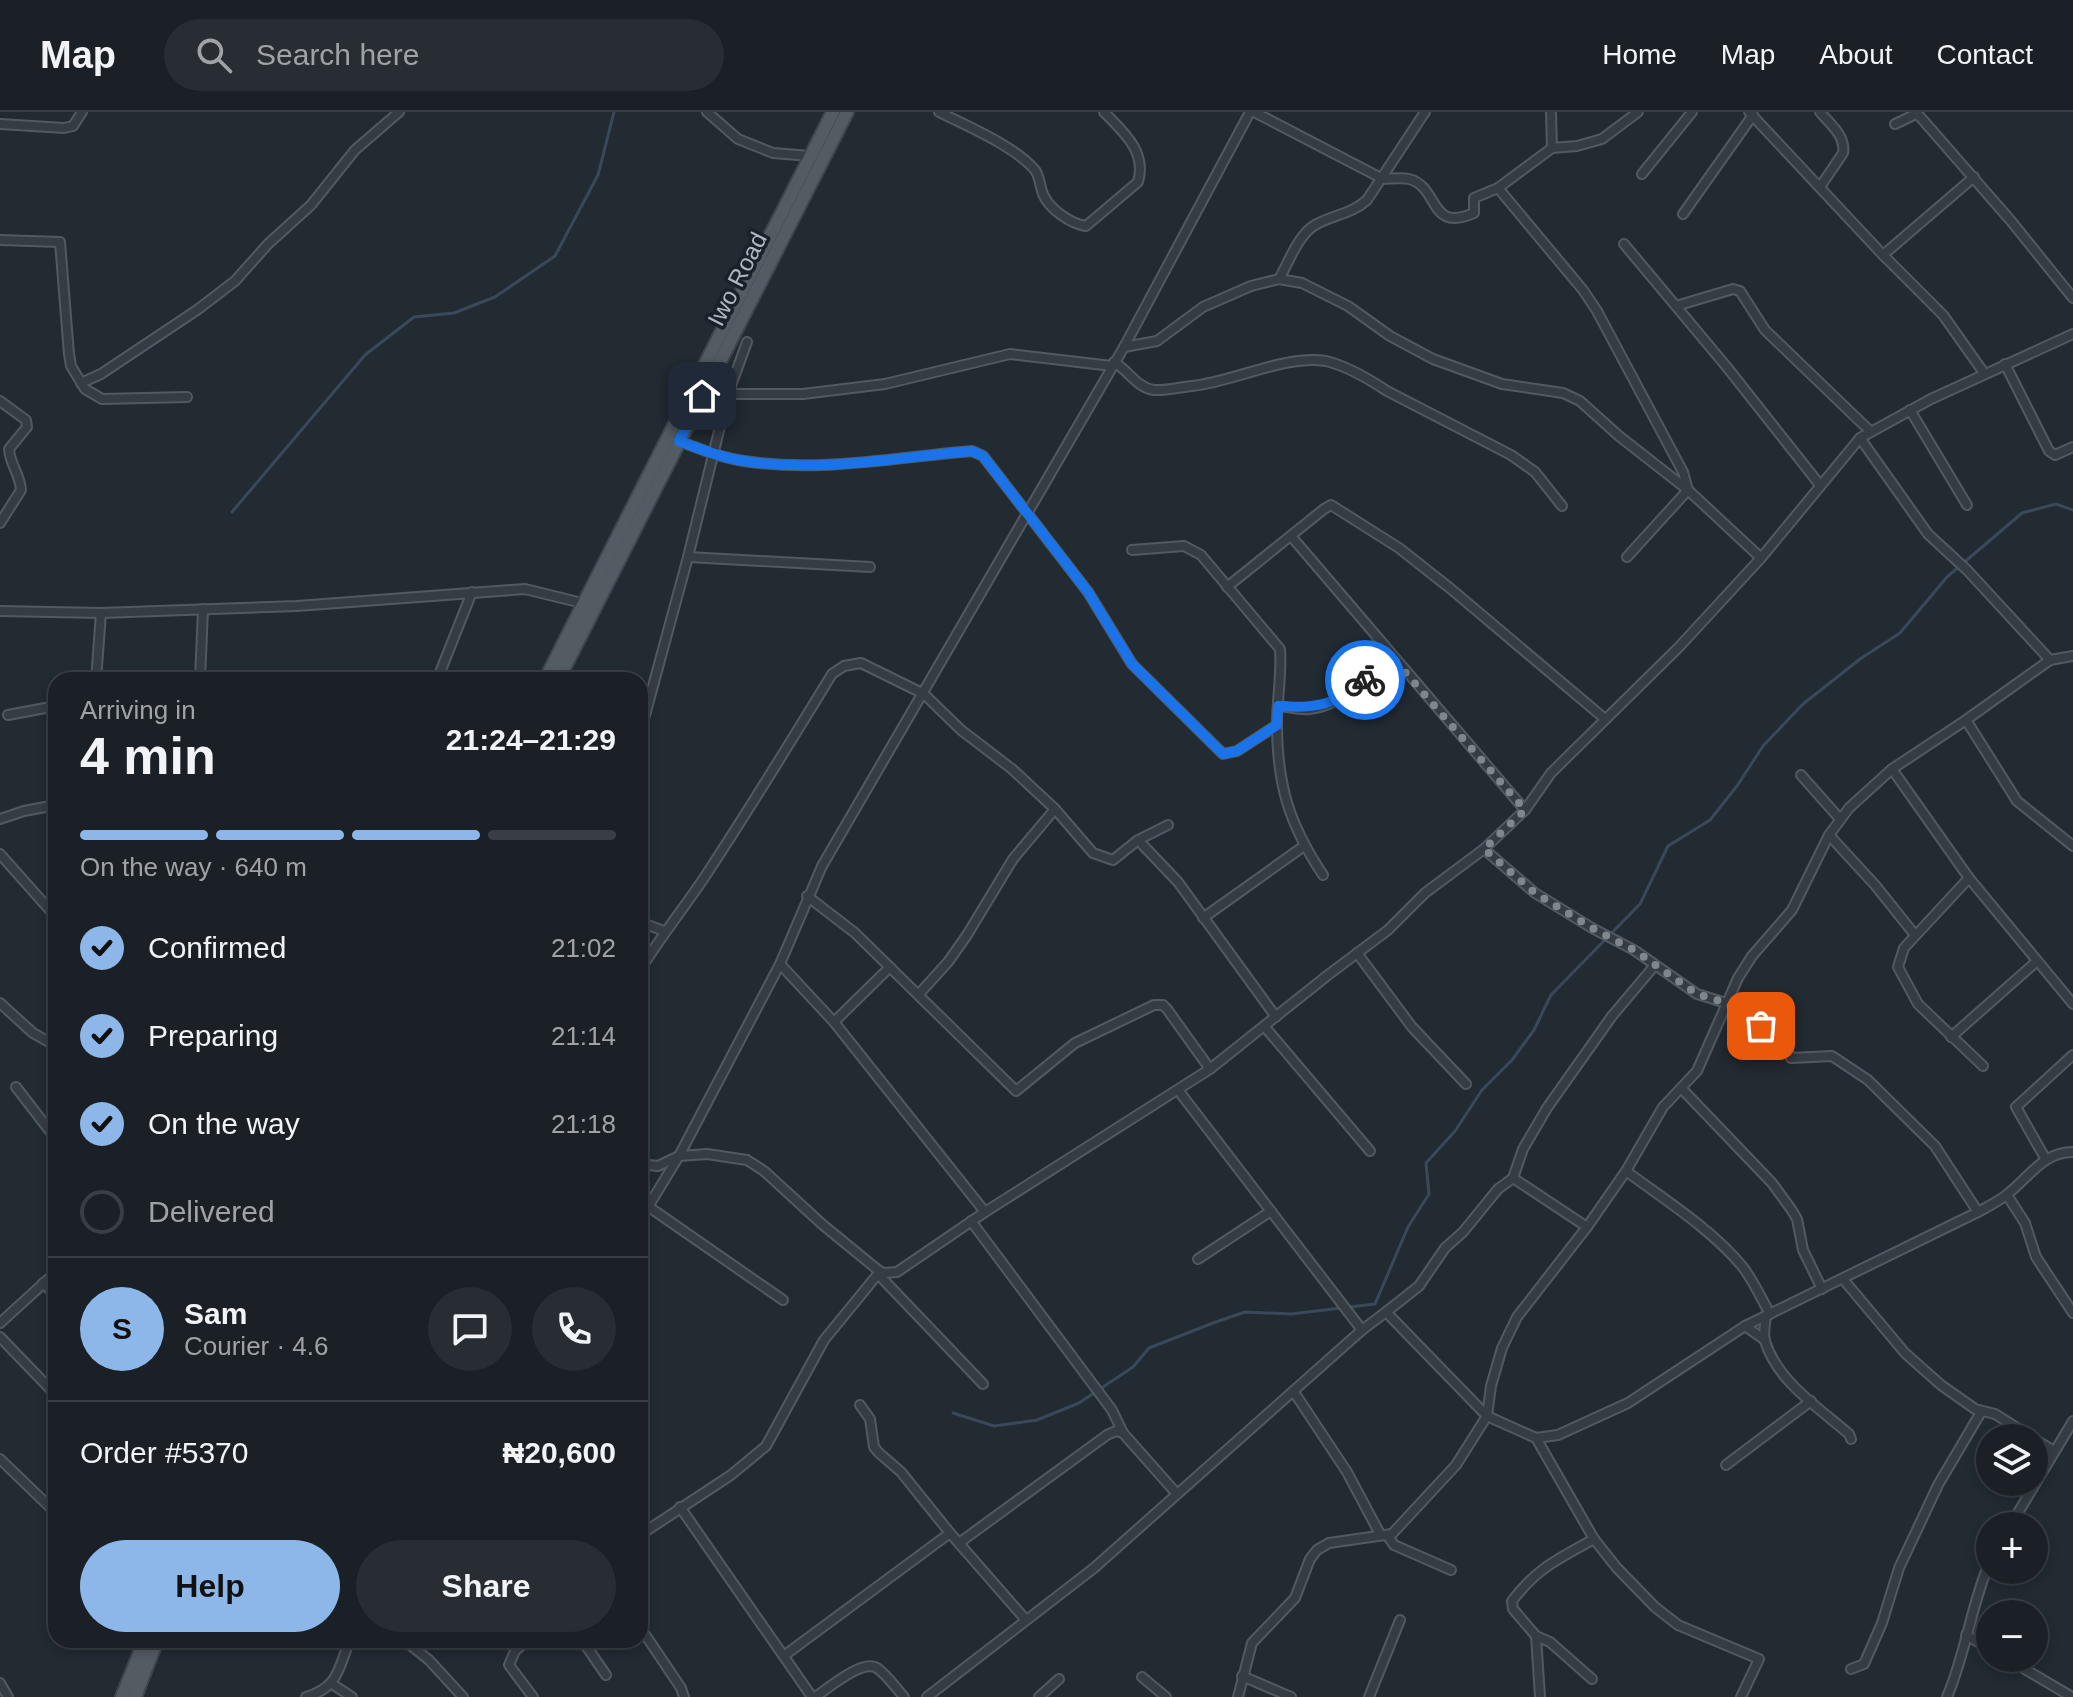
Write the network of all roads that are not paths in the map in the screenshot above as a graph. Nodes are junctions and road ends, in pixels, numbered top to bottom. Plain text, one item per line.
1 (82, 112) edge
2 (399, 112) edge
3 (707, 112) edge
4 (833, 112) edge
5 (847, 112) edge
6 (939, 112) edge
7 (1104, 112) edge
8 (1252, 112) edge
9 (1425, 112) edge
10 (1551, 112) edge
11 (1638, 112) edge
12 (1692, 112) edge
13 (1820, 112) edge
14 (1916, 113) edge
15 (1751, 114) edge
16 (0, 124) edge
17 (1895, 124) dead end
18 (1552, 148) junction
19 (810, 156) junction
20 (1642, 174) dead end
21 (1974, 177) junction
22 (1383, 179) junction
23 (1820, 187) junction
24 (1498, 188) junction
25 (1683, 214) dead end
26 (0, 240) edge
27 (1624, 244) dead end
28 (1883, 255) junction
29 (1279, 279) junction
30 (2073, 298) edge
31 (1676, 306) junction
32 (2073, 334) edge
33 (747, 342) dead end
34 (1124, 347) junction
35 (1113, 364) junction
36 (2005, 364) junction
37 (1984, 373) junction
38 (81, 383) junction
39 (728, 394) junction
40 (187, 397) dead end
41 (0, 401) edge
42 (1910, 410) junction
43 (1870, 431) junction
44 (1860, 438) junction
45 (679, 441) junction
46 (2073, 447) edge
47 (713, 453) junction
48 (1820, 485) junction
49 (1688, 490) junction
50 (1967, 505) dead end
51 (1562, 506) dead end
52 (1026, 513) junction
53 (0, 523) edge
54 (1291, 536) junction
55 (1132, 550) dead end
56 (688, 557) junction
57 (1627, 557) dead end
58 (1761, 558) junction
59 (870, 567) dead end
60 (1227, 587) junction
61 (472, 592) junction
62 (582, 603) junction
63 (203, 609) junction
64 (0, 611) edge
65 (101, 613) junction
66 (1391, 656) junction
67 (2073, 656) edge
68 (2050, 660) junction
69 (97, 672) edge
70 (200, 672) edge
71 (440, 672) edge
72 (549, 672) edge
73 (562, 672) edge
74 (924, 694) junction
75 (648, 704) edge
76 (1278, 706) junction
77 (48, 708) edge
78 (8, 715) dead end
79 (1605, 719) junction
80 (1966, 720) junction
81 (1277, 725) junction
82 (1892, 769) junction
83 (1801, 775) dead end
84 (48, 806) edge
85 (1055, 809) junction
86 (1525, 810) junction
87 (0, 819) edge
88 (1840, 819) junction
89 (1168, 825) dead end
90 (1829, 835) junction
91 (1138, 840) junction
92 (1304, 846) junction
93 (2073, 846) edge
94 (1484, 849) junction
95 (0, 854) edge
96 (1323, 875) dead end
97 (1969, 878) junction
98 (807, 896) junction
99 (48, 908) edge
100 (1203, 918) junction
101 (648, 925) edge
102 (664, 931) junction
103 (1915, 935) junction
104 (1357, 953) junction
105 (648, 957) edge
106 (2036, 962) junction
107 (780, 964) junction
108 (1655, 965) junction
109 (890, 967) junction
110 (919, 994) junction
111 (1726, 1003) junction
112 (2073, 1004) edge
113 (2, 1008) edge
114 (1276, 1017) junction
115 (834, 1022) junction
116 (1264, 1026) junction
117 (1951, 1037) junction
118 (48, 1041) edge
119 (2073, 1055) edge
120 (1983, 1066) dead end
121 (1210, 1069) junction
122 (1466, 1084) dead end
123 (16, 1087) dead end
124 (1682, 1089) junction
125 (1178, 1090) junction
126 (48, 1129) edge
127 (1370, 1151) dead end
128 (2073, 1152) edge
129 (679, 1156) junction
130 (2045, 1158) junction
131 (648, 1165) edge
132 (1626, 1171) junction
133 (1513, 1178) junction
134 (2007, 1195) junction
135 (649, 1207) joint
136 (1271, 1211) junction
137 (985, 1212) junction
138 (1978, 1212) junction
139 (971, 1221) junction
140 (1587, 1227) junction
141 (1198, 1259) dead end
142 (881, 1274) junction
143 (48, 1279) edge
144 (1843, 1279) junction
145 (43, 1283) junction
146 (48, 1288) edge
147 (1822, 1289) junction
148 (783, 1300) dead end
149 (1386, 1312) junction
150 (2073, 1313) edge
151 (1768, 1315) junction
152 (0, 1323) edge
153 (1745, 1326) junction
154 (1362, 1330) junction
155 (0, 1337) edge
156 (1765, 1340) junction
157 (983, 1384) dead end
158 (48, 1387) edge
159 (1294, 1392) junction
160 (1811, 1401) junction
161 (860, 1405) dead end
162 (1981, 1412) junction
163 (1487, 1416) junction
164 (2073, 1421) edge
165 (2011, 1424) edge
166 (1123, 1433) junction
167 (1536, 1438) junction
168 (1851, 1439) dead end
169 (2048, 1447) edge
170 (2054, 1451) junction
171 (0, 1459) edge
172 (1726, 1465) dead end
173 (1177, 1494) junction
174 (48, 1505) edge
175 (680, 1507) junction
176 (2018, 1512) edge
177 (648, 1529) edge
178 (950, 1533) junction
179 (1384, 1535) junction
180 (1594, 1539) junction
181 (959, 1543) junction
182 (1451, 1570) dead end
183 (1983, 1584) edge
184 (1025, 1619) junction
185 (1400, 1620) dead end
186 (1966, 1635) junction
187 (1536, 1636) junction
188 (648, 1639) edge
189 (1976, 1641) edge
190 (142, 1648) edge
191 (154, 1648) edge
192 (347, 1648) edge
193 (414, 1648) edge
194 (519, 1648) edge
195 (587, 1648) edge
196 (785, 1655) junction
197 (1851, 1669) dead end
198 (2030, 1672) edge
199 (606, 1675) dead end
200 (1242, 1676) junction
201 (1142, 1677) dead end
202 (1059, 1679) dead end
203 (1592, 1679) dead end
204 (0, 1683) edge
205 (332, 1684) junction
206 (8, 1697) edge
207 (122, 1697) edge
208 (135, 1697) edge
209 (306, 1697) edge
210 (352, 1697) edge
211 (463, 1697) edge
212 (533, 1697) edge
213 (684, 1697) edge
214 (814, 1697) edge
215 (904, 1697) edge
216 (927, 1697) edge
217 (1039, 1697) edge
218 (1166, 1697) edge
219 (1238, 1697) edge
220 (1291, 1697) edge
221 (1369, 1697) edge
222 (1540, 1697) edge
223 (1741, 1697) edge
224 (1947, 1697) edge
225 (2072, 1697) edge

1 - 16 street
2 - 38 street
3 - 19 street
4 - 19 main road, Iwo Road
5 - 45 main road, Iwo Road
6 - 7 street
8 - 22 street
8 - 34 street
9 - 22 street
10 - 18 street
11 - 18 street
12 - 20 street
13 - 23 street
14 - 17 street
14 - 21 street
15 - 23 street
15 - 25 street
18 - 24 street
19 - 62 main road, Iwo Road
21 - 28 street
21 - 30 street
22 - 24 street
22 - 29 street
23 - 28 street
24 - 49 street
26 - 38 street
27 - 31 street
28 - 37 street
29 - 34 street
29 - 49 street
31 - 43 street
31 - 48 street
32 - 36 street
33 - 39 street
34 - 35 street
35 - 39 street
35 - 51 street
35 - 52 street
36 - 37 street
36 - 46 street
37 - 42 street
38 - 40 street
39 - 47 street
41 - 53 street
42 - 43 street
42 - 50 street
43 - 44 street
44 - 48 street
44 - 68 street
45 - 47 street
45 - 73 main road, Iwo Road
47 - 52 street
47 - 56 street
48 - 58 street
49 - 57 street
49 - 58 street
52 - 74 street
52 - 81 street
54 - 60 street
54 - 66 street
54 - 79 street
55 - 60 street
56 - 59 street
56 - 75 street
58 - 79 street
60 - 76 street
61 - 62 street
61 - 63 street
61 - 71 street
62 - 72 main road, Iwo Road
63 - 65 street
63 - 70 street
64 - 65 street
65 - 69 street
66 - 76 street
66 - 86 street
67 - 68 street
68 - 80 street
74 - 85 street
74 - 98 street
74 - 102 street
76 - 81 street
77 - 78 street
79 - 86 street
80 - 82 street
80 - 93 street
81 - 92 street
82 - 88 street
82 - 97 street
83 - 88 street
84 - 87 street
85 - 91 street
85 - 110 street
86 - 94 street
88 - 90 street
89 - 91 street
90 - 103 street
90 - 111 street
91 - 100 street
92 - 96 street
92 - 100 street
94 - 104 street
94 - 108 street
95 - 99 street
97 - 103 street
97 - 106 street
98 - 107 street
98 - 109 street
100 - 114 street
101 - 102 street
102 - 105 street
103 - 117 street
104 - 114 street
104 - 122 street
106 - 112 street
106 - 117 street
107 - 115 street
107 - 129 street
108 - 111 street
108 - 133 street
109 - 110 street
109 - 115 street
110 - 121 street
111 - 124 street
111 - 138 street
113 - 118 street
114 - 116 street
115 - 137 street
116 - 121 street
116 - 127 street
117 - 120 street
119 - 130 street
121 - 125 street
123 - 126 street
124 - 132 street
124 - 147 street
125 - 136 street
125 - 137 street
128 - 130 street
129 - 131 street
129 - 135 street
129 - 142 street
130 - 134 street
132 - 140 street
132 - 151 street
133 - 140 street
133 - 149 street
134 - 138 street
134 - 150 street
135 - 148 street
136 - 141 street
136 - 154 street
137 - 139 street
138 - 144 street
139 - 142 street
139 - 166 street
140 - 163 street
142 - 157 street
142 - 175 street
143 - 145 street
144 - 147 street
144 - 162 street
145 - 146 street
145 - 152 street
147 - 151 street
149 - 154 street
149 - 163 street
151 - 153 street
151 - 156 street
153 - 156 street
153 - 167 street
154 - 159 street
155 - 158 street
156 - 160 street
159 - 173 street
159 - 179 street
160 - 168 street
160 - 172 street
161 - 178 street
162 - 165 street
162 - 197 street
163 - 167 street
163 - 179 street
164 - 170 street
166 - 173 street
166 - 181 street
167 - 180 street
169 - 170 street
170 - 176 street
171 - 174 street
173 - 184 street
175 - 177 street
175 - 196 street
178 - 181 street
178 - 196 street
179 - 182 street
179 - 200 street
180 - 187 street
180 - 223 street
181 - 184 street
183 - 186 street
184 - 216 street
185 - 221 street
186 - 189 street
186 - 224 street
187 - 203 street
187 - 222 street
188 - 213 street
190 - 207 main road
191 - 208 main road
192 - 205 street
193 - 211 street
194 - 212 street
195 - 199 street
196 - 214 street
198 - 225 street
200 - 219 street
200 - 220 street
201 - 218 street
202 - 217 street
204 - 206 street
205 - 209 street
205 - 210 street
214 - 215 street

